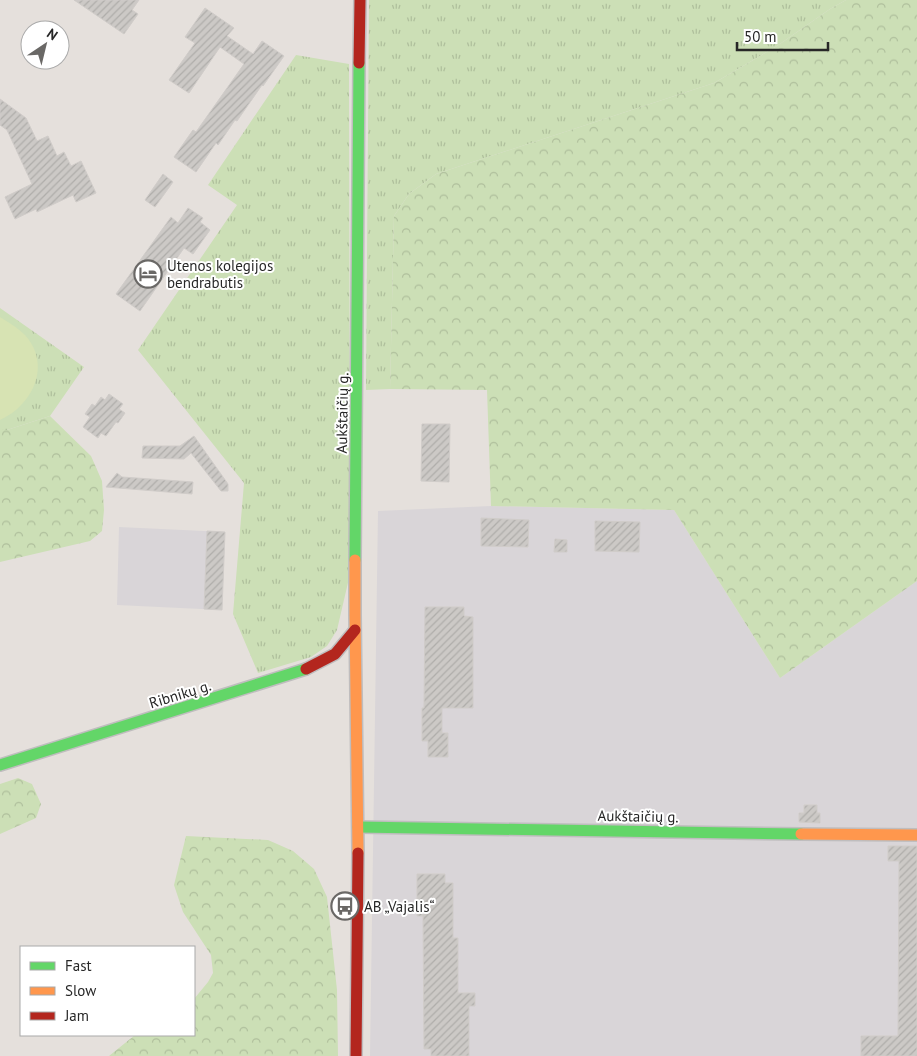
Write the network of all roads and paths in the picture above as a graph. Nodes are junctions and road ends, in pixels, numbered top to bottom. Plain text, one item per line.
1 (360, 0) edge
2 (355, 630) junction
3 (0, 765) edge
4 (358, 826) junction
5 (917, 835) edge
6 (356, 1056) edge

1 - 2 street, Aukštaičių g.
2 - 3 street, Ribnikų g.
2 - 4 street, Aukštaičių g.
4 - 5 street, Aukštaičių g.
4 - 6 street, Aukštaičių g.

